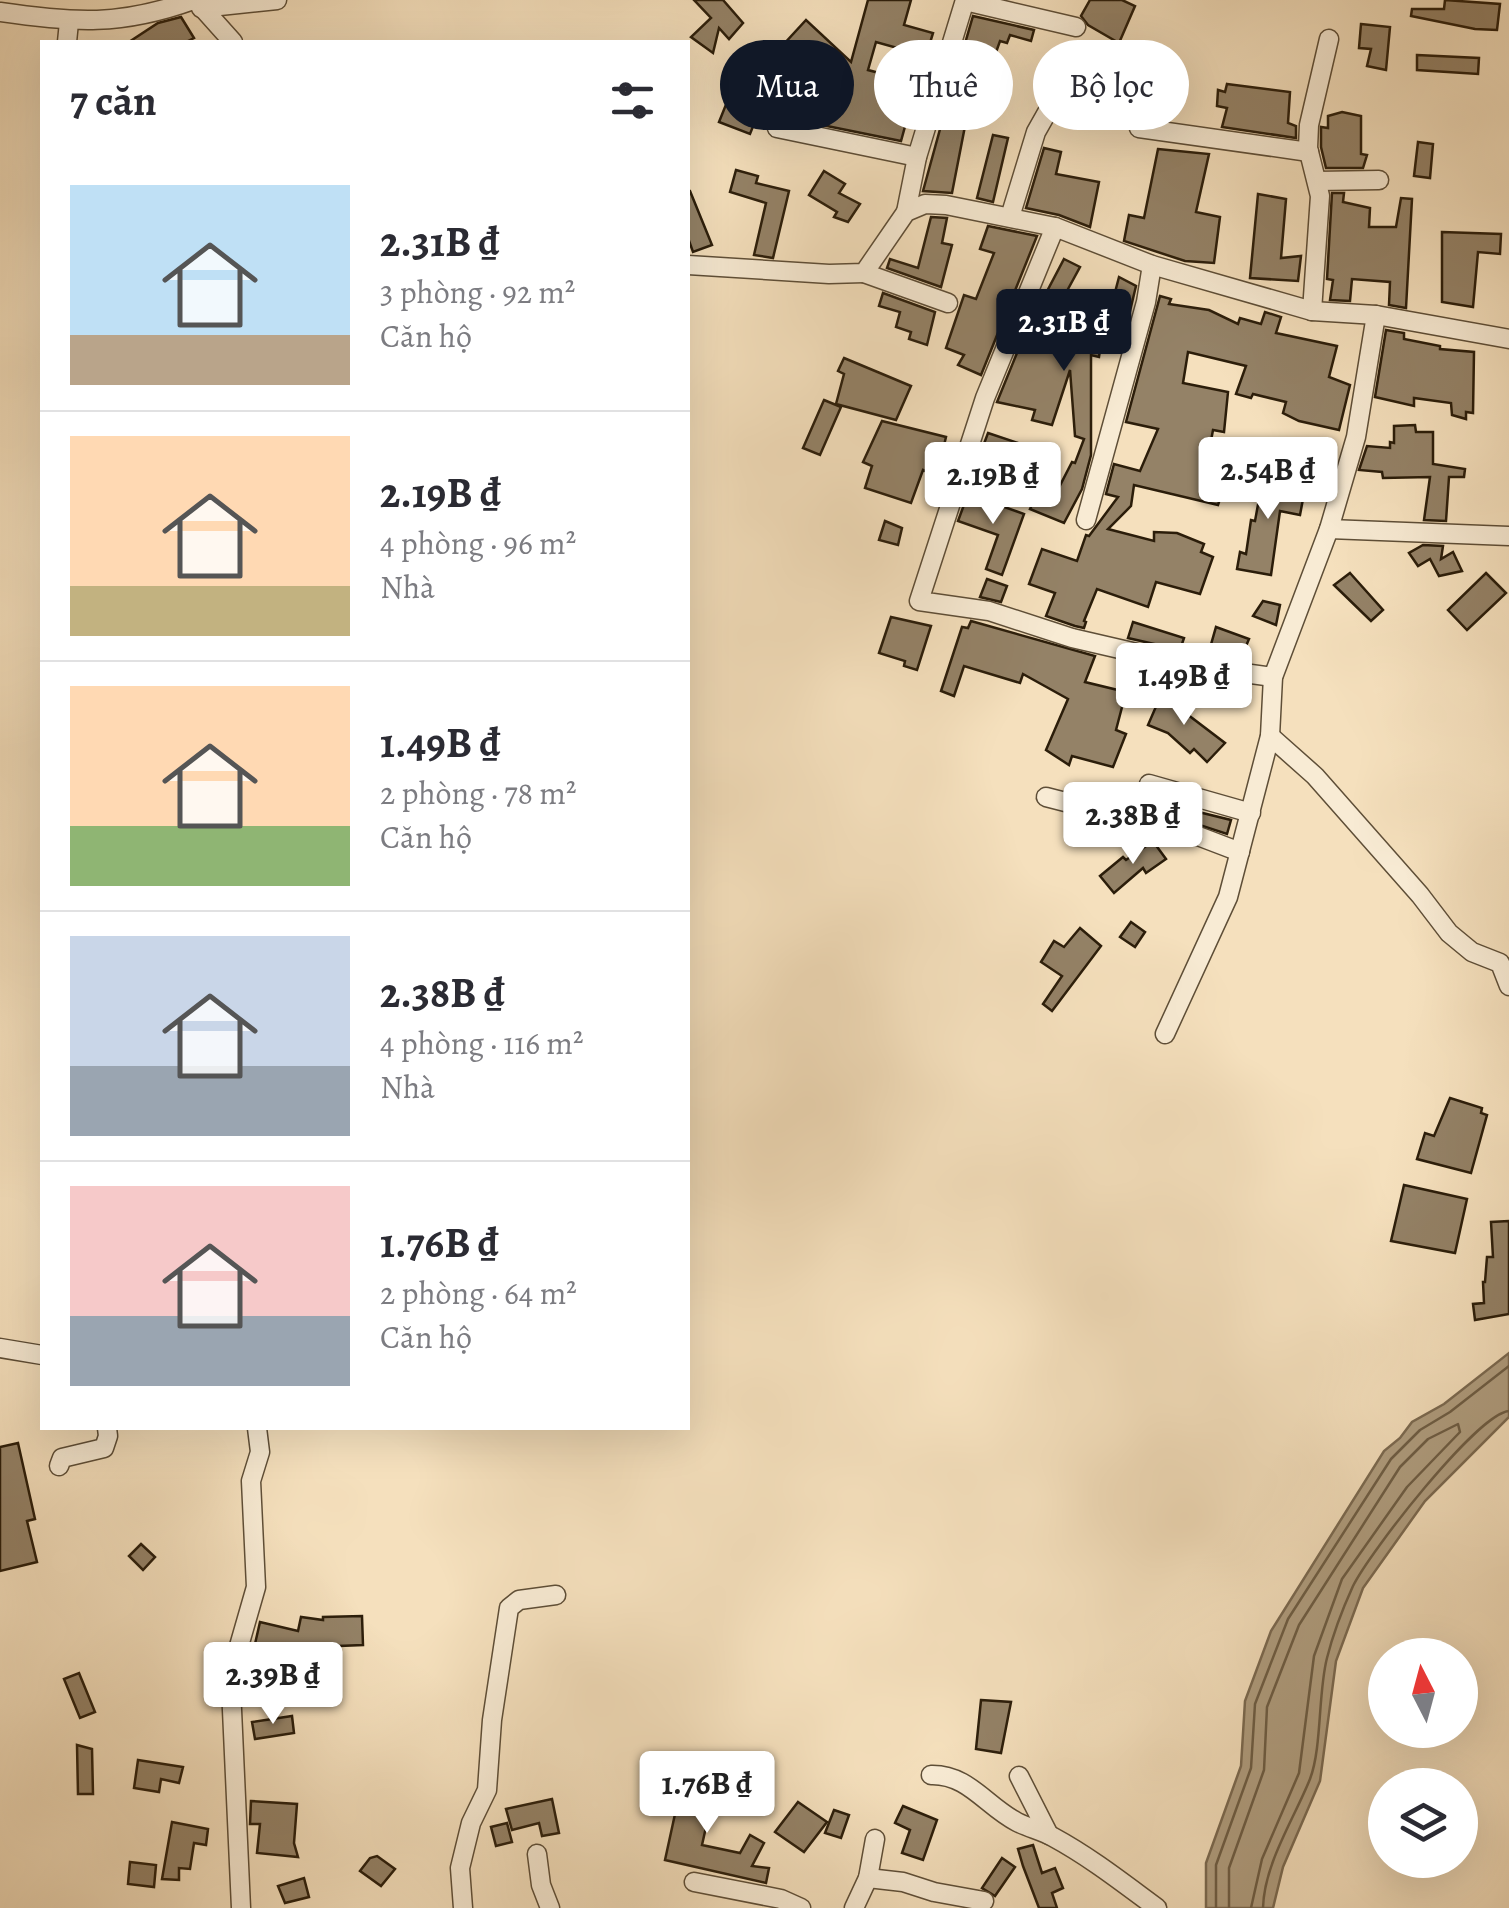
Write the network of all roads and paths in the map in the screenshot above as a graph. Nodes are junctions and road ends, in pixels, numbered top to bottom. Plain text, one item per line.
1 (277, 0) edge
2 (965, 0) edge
3 (196, 3) edge
4 (0, 12) edge
5 (69, 22) junction
6 (1076, 27) dead end
7 (1329, 39) dead end
8 (67, 40) edge
9 (231, 40) edge
10 (786, 130) edge
11 (1037, 130) edge
12 (1153, 130) edge
13 (1309, 152) junction
14 (916, 158) junction
15 (1379, 180) dead end
16 (1318, 181) junction
17 (906, 212) junction
18 (1010, 217) junction
19 (1055, 227) junction
20 (1152, 265) junction
21 (690, 266) edge
22 (864, 273) junction
23 (948, 303) dead end
24 (1312, 310) junction
25 (1376, 314) junction
26 (1509, 340) edge
27 (1086, 520) dead end
28 (1329, 529) junction
29 (1509, 536) edge
30 (1273, 677) junction
31 (1270, 736) junction
32 (1149, 784) dead end
33 (1046, 796) dead end
34 (1250, 813) junction
35 (1240, 852) junction
36 (1509, 986) edge
37 (1165, 1034) dead end
38 (0, 1348) edge
39 (40, 1356) edge
40 (107, 1430) edge
41 (257, 1430) edge
42 (59, 1466) dead end
43 (556, 1594) dead end
44 (930, 1775) dead end
45 (1020, 1776) dead end
46 (1049, 1835) junction
47 (875, 1839) dead end
48 (537, 1854) dead end
49 (868, 1878) junction
50 (694, 1882) dead end
51 (984, 1901) dead end
52 (241, 1908) edge
53 (463, 1908) edge
54 (550, 1908) edge
55 (801, 1908) edge
56 (854, 1908) edge
57 (1156, 1908) edge

1 - 3 street
2 - 6 street
2 - 14 street
3 - 5 street
3 - 9 street
4 - 5 street
5 - 8 street
7 - 13 street
10 - 14 street
11 - 18 street
12 - 13 street
13 - 16 street
14 - 17 street
15 - 16 street
16 - 24 street
17 - 18 street
17 - 22 street
18 - 19 street
19 - 20 street
19 - 30 street
20 - 24 street
20 - 27 street
21 - 22 street
22 - 23 street
24 - 25 street
25 - 26 street
25 - 28 street
28 - 29 street
28 - 30 street
30 - 31 street
31 - 34 street
31 - 36 street
32 - 34 street
33 - 35 street
34 - 35 street
35 - 37 street
38 - 39 street
40 - 42 street
41 - 52 street
43 - 53 street
44 - 46 street
45 - 46 street
46 - 57 street
47 - 49 street
48 - 54 street
49 - 51 street
49 - 56 street
50 - 55 street

